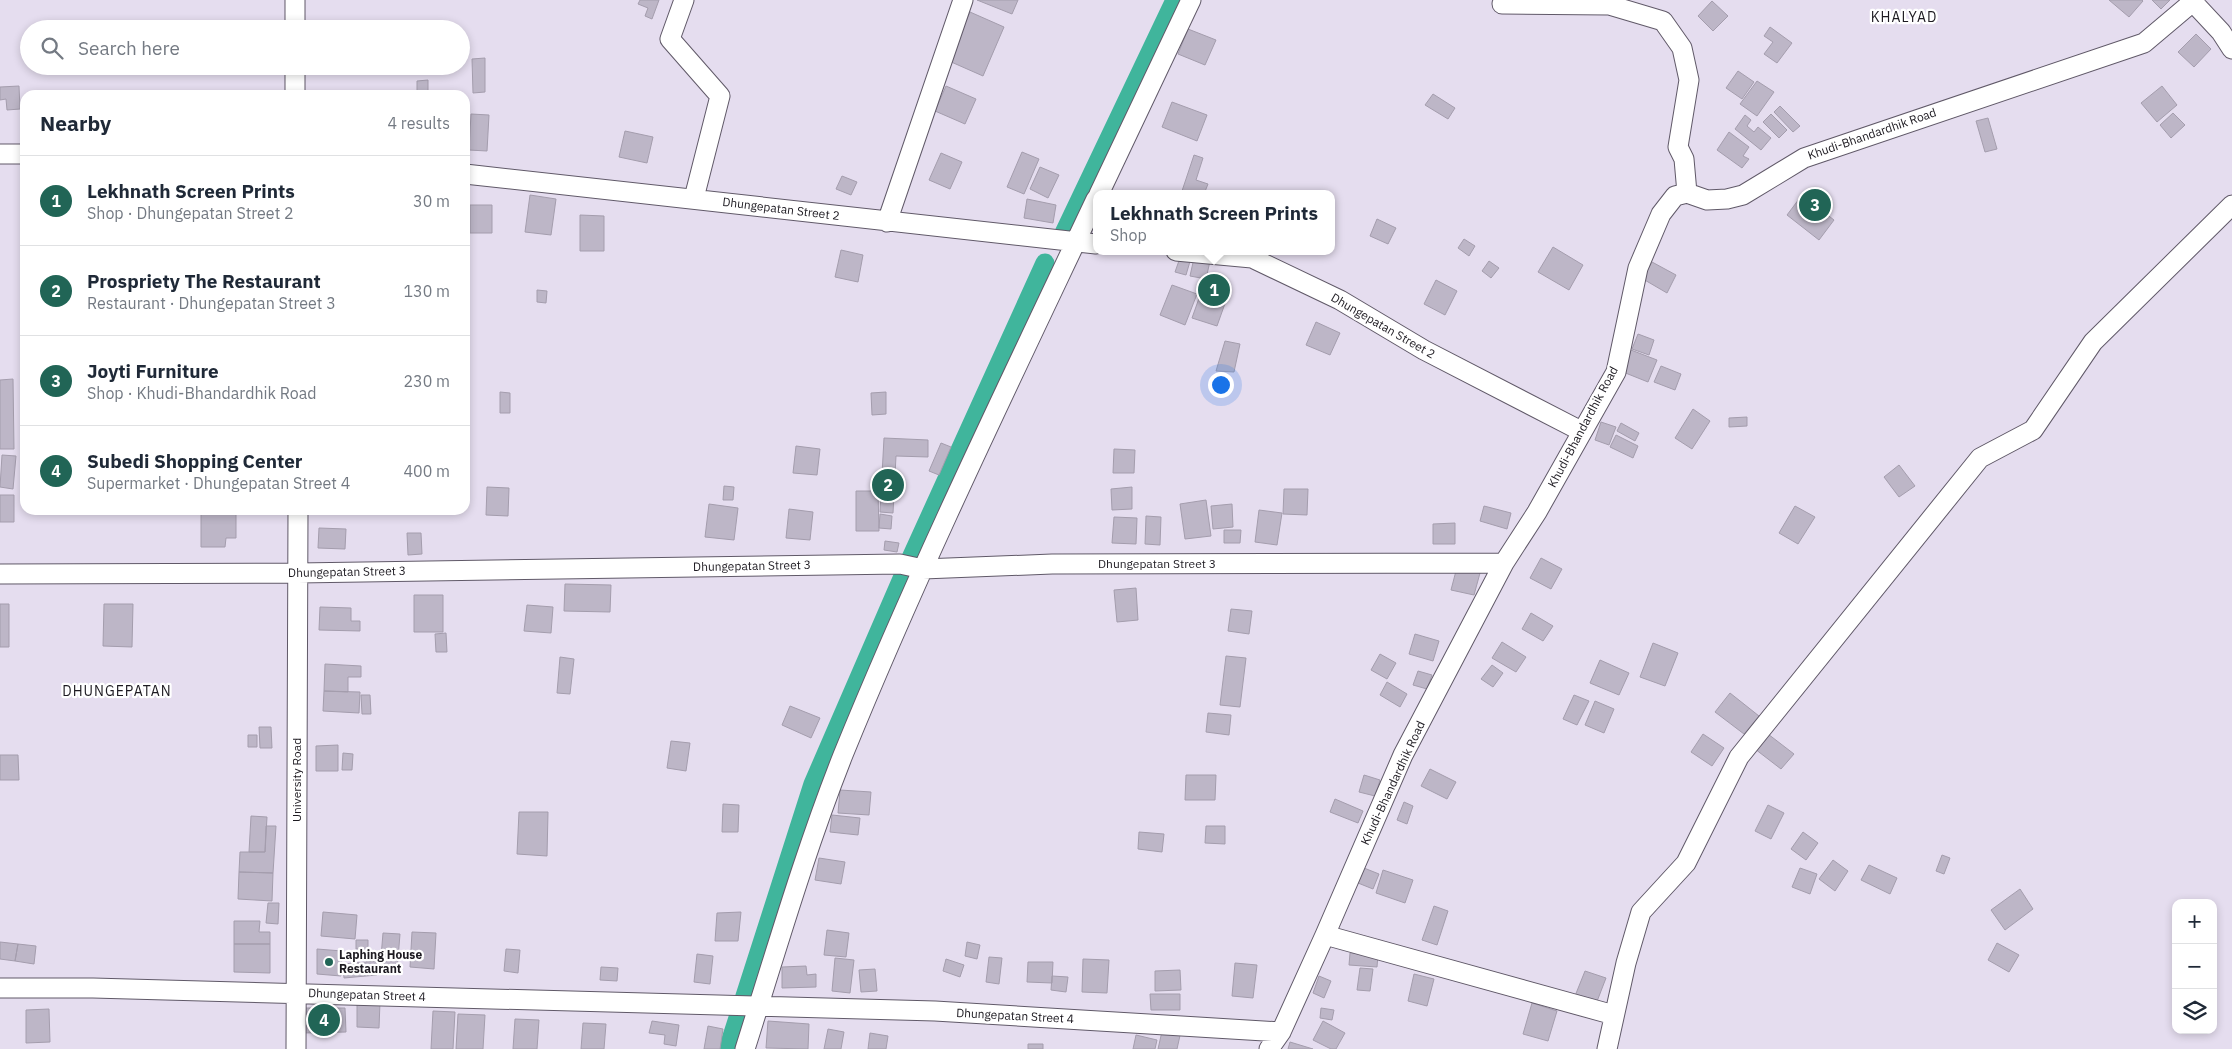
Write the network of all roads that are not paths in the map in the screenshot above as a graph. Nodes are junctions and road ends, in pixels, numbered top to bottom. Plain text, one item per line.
1 (295, 0) edge
2 (684, 0) edge
3 (963, 0) edge
4 (1191, 0) edge
5 (2194, 1) edge
6 (1502, 4) dead end
7 (295, 20) edge
8 (2232, 49) edge
9 (295, 75) edge
10 (295, 90) edge
11 (0, 154) edge
12 (20, 154) edge
13 (470, 175) edge
14 (1101, 190) edge
15 (1687, 193) junction
16 (694, 198) junction
17 (1093, 205) edge
18 (2232, 205) edge
19 (887, 222) junction
20 (1076, 242) junction
21 (1093, 244) edge
22 (1219, 255) edge
23 (1582, 431) junction
24 (298, 515) edge
25 (1504, 563) junction
26 (923, 569) junction
27 (298, 572) junction
28 (0, 574) edge
29 (1325, 935) junction
30 (0, 988) edge
31 (296, 993) junction
32 (747, 1006) junction
33 (1614, 1015) junction
34 (1280, 1032) junction
35 (296, 1049) edge
36 (745, 1049) edge
37 (1269, 1049) edge
38 (1607, 1049) edge

1 - 7 street
2 - 16 street
3 - 19 street
4 - 14 street
5 - 8 street
5 - 15 street, Khudi-Bhandardhik Road
6 - 15 street
9 - 10 street
11 - 12 street
13 - 16 street, Dhungepatan Street 2
15 - 23 street, Khudi-Bhandardhik Road
16 - 19 street, Dhungepatan Street 2
17 - 20 street
18 - 33 street
19 - 20 street, Dhungepatan Street 2
20 - 21 street, Dhungepatan Street 2
20 - 26 street
22 - 23 street, Dhungepatan Street 2
23 - 25 street, Khudi-Bhandardhik Road
24 - 27 street, University Road
25 - 26 street, Dhungepatan Street 3
25 - 29 street, Khudi-Bhandardhik Road
26 - 27 street, Dhungepatan Street 3
26 - 32 street
27 - 28 street, Dhungepatan Street 3
27 - 31 street, University Road
29 - 33 street
29 - 34 street, Khudi-Bhandardhik Road
30 - 31 street, Dhungepatan Street 4
31 - 32 street, Dhungepatan Street 4
31 - 35 street, University Road
32 - 34 street, Dhungepatan Street 4
32 - 36 street
33 - 38 street
34 - 37 street, Khudi-Bhandardhik Road

